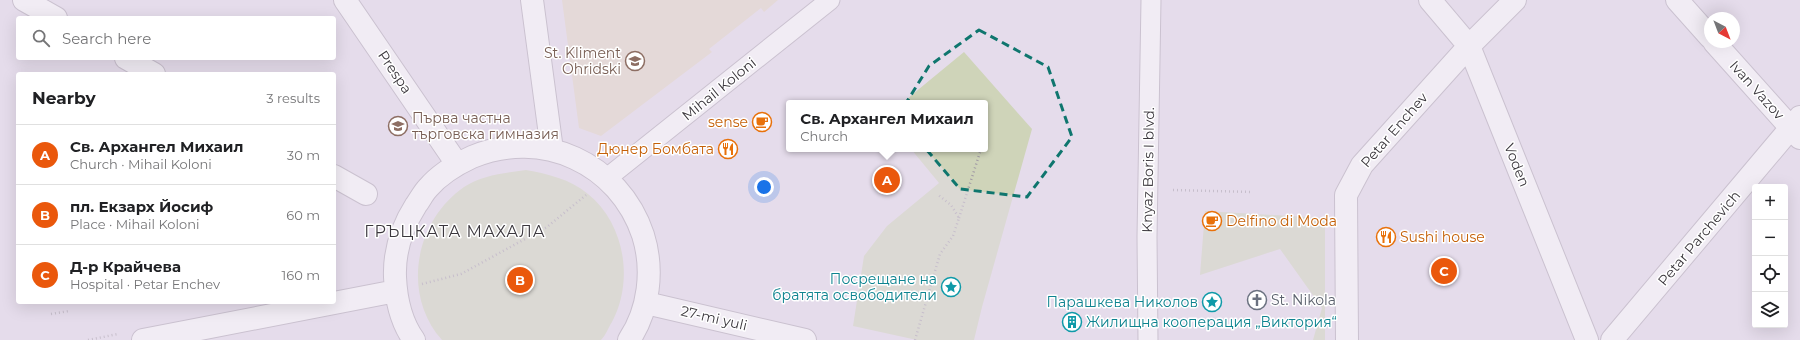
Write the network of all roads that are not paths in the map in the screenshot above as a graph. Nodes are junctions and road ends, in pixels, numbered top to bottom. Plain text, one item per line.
1 (24, 0) edge
2 (345, 0) edge
3 (532, 0) edge
4 (830, 0) edge
5 (1151, 0) edge
6 (1430, 0) edge
7 (1515, 0) edge
8 (1677, 0) edge
9 (52, 16) edge
10 (1704, 31) edge
11 (1469, 46) junction
12 (1720, 48) edge
13 (130, 60) edge
14 (150, 72) edge
15 (1797, 128) edge
16 (552, 150) junction
17 (457, 164) junction
18 (336, 177) edge
19 (607, 178) junction
20 (366, 194) dead end
21 (396, 291) junction
22 (336, 303) edge
23 (646, 303) junction
24 (329, 304) edge
25 (142, 340) edge
26 (414, 340) edge
27 (629, 340) edge
28 (805, 340) edge
29 (1148, 340) edge
30 (1347, 340) edge
31 (1587, 340) edge
32 (1612, 340) edge

1 - 9 street
2 - 17 street, Prespa
3 - 16 street
4 - 19 street, Mihail Koloni
5 - 29 street, Knyaz Boris I blvd.
6 - 11 street, Voden
7 - 11 street, Petar Enchev
8 - 10 street
11 - 30 street, Petar Enchev
11 - 31 street, Voden
12 - 15 street, Ivan Vazov
13 - 14 street
15 - 32 street, Petar Parchevich
16 - 17 street
16 - 19 street
17 - 21 street
18 - 20 street
19 - 23 street
21 - 22 street
21 - 26 street
23 - 27 street
23 - 28 street, 27-mi yuli
24 - 25 street

